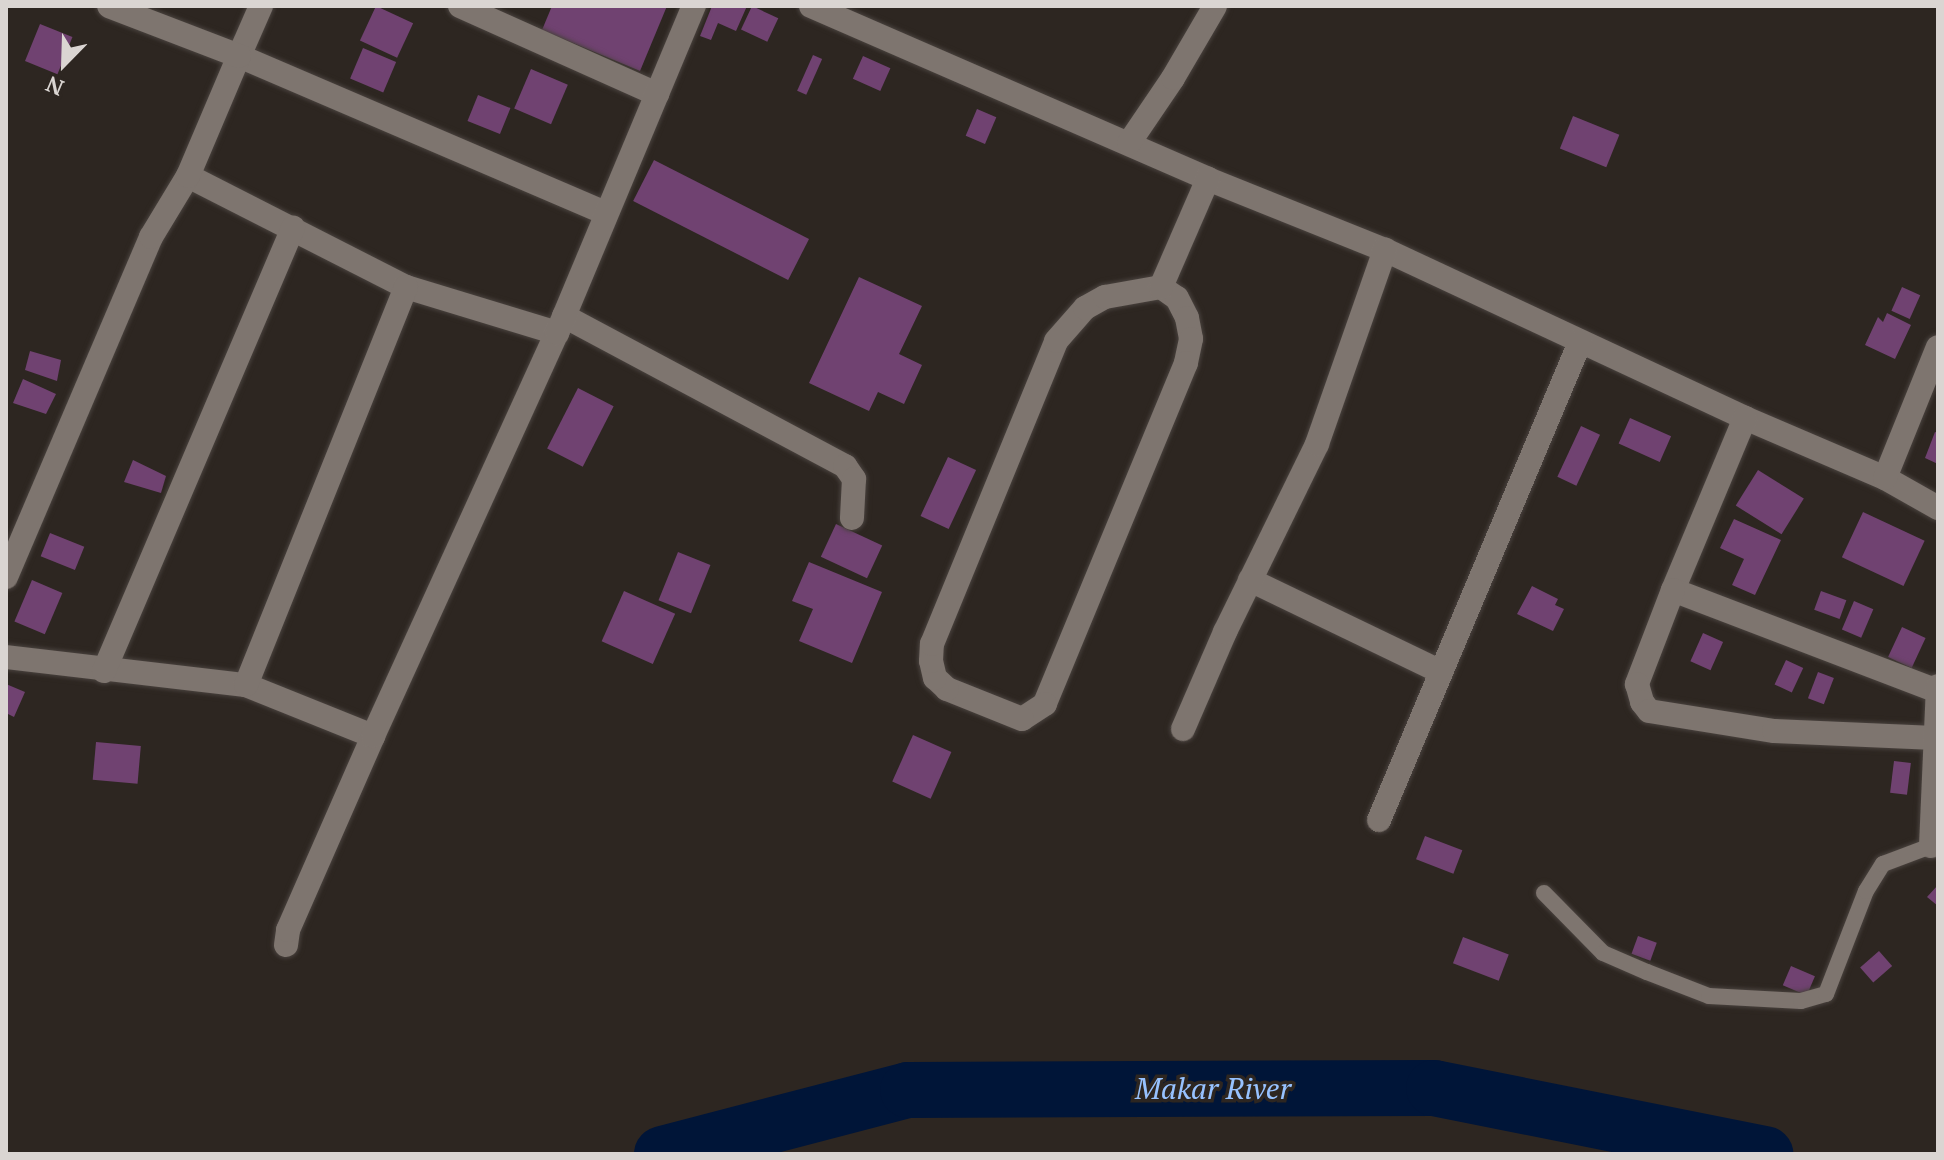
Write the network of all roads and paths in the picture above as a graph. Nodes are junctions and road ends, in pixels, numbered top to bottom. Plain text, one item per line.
1 (109, 6) edge
2 (261, 6) edge
3 (460, 6) edge
4 (694, 6) edge
5 (811, 6) edge
6 (1215, 6) edge
7 (239, 56) junction
8 (657, 94) junction
9 (1129, 143) junction
10 (188, 176) junction
11 (1208, 179) junction
12 (605, 213) junction
13 (293, 228) junction
14 (1385, 250) junction
15 (406, 287) junction
16 (1161, 287) junction
17 (560, 324) junction
18 (1580, 342) junction
19 (1937, 350) edge
20 (1745, 418) junction
21 (1885, 478) junction
22 (1938, 508) edge
23 (852, 518) dead end
24 (6, 577) edge
25 (1250, 580) junction
26 (1673, 590) junction
27 (6, 657) edge
28 (104, 671) junction
29 (1441, 672) junction
30 (246, 685) junction
31 (1938, 689) edge
32 (1183, 729) dead end
33 (373, 736) junction
34 (1935, 738) junction
35 (1379, 820) dead end
36 (1931, 846) joint
37 (1544, 893) dead end
38 (286, 945) dead end

1 - 7 street
2 - 7 street
3 - 8 street
4 - 8 street
5 - 9 street
6 - 9 street
7 - 10 street
7 - 12 street
8 - 12 street
9 - 11 street
10 - 13 street
10 - 24 street
11 - 14 street
11 - 16 street
12 - 17 street
13 - 15 street
13 - 28 street
14 - 18 street
14 - 25 street
15 - 17 street
15 - 30 street
16 - 16 street
17 - 23 street
17 - 33 street
18 - 20 street
18 - 29 street
19 - 21 street
20 - 21 street
20 - 26 street
21 - 22 street
25 - 29 street
25 - 32 street
26 - 31 street
26 - 34 street
27 - 28 street
28 - 30 street
29 - 35 street
30 - 33 street
31 - 34 street
33 - 38 street
34 - 36 street
36 - 37 lane

